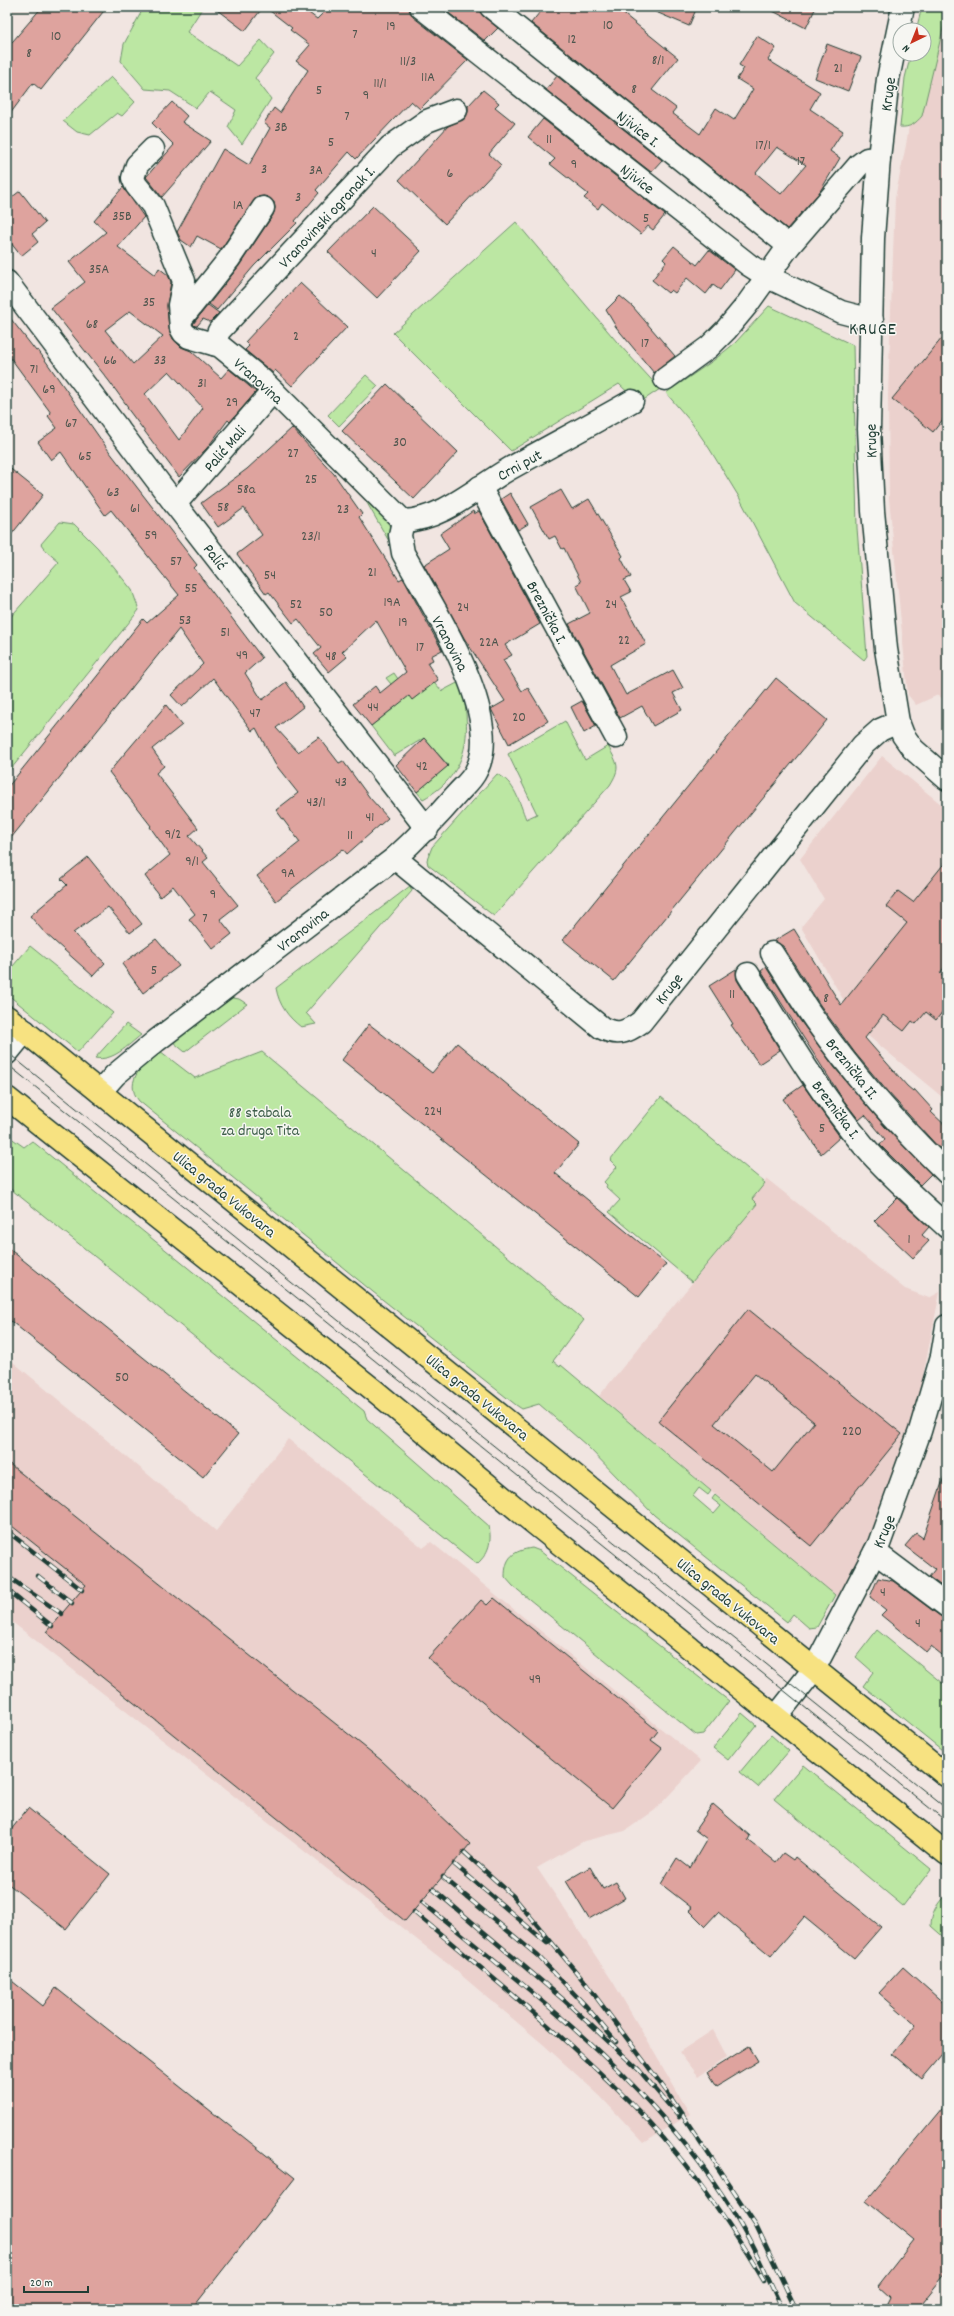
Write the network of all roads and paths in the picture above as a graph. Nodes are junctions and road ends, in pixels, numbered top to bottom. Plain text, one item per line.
1 (421, 7) edge
2 (491, 7) edge
3 (903, 7) edge
4 (456, 110) dead end
5 (153, 149) dead end
6 (878, 158) junction
7 (263, 208) dead end
8 (789, 246) junction
9 (768, 276) junction
10 (7, 282) edge
11 (181, 319) junction
12 (872, 320) junction
13 (214, 344) junction
14 (665, 379) dead end
15 (272, 391) junction
16 (632, 401) dead end
17 (480, 487) junction
18 (175, 504) junction
19 (403, 521) junction
20 (898, 722) junction
21 (616, 737) dead end
22 (947, 779) edge
23 (427, 828) junction
24 (395, 858) junction
25 (772, 953) dead end
26 (748, 974) dead end
27 (7, 1017) edge
28 (25, 1031) junction
29 (7, 1053) edge
30 (100, 1092) junction
31 (7, 1098) edge
32 (947, 1173) edge
33 (947, 1227) edge
34 (946, 1340) edge
35 (875, 1552) junction
36 (947, 1606) edge
37 (814, 1669) junction
38 (776, 1717) junction
39 (947, 1776) edge
40 (947, 1854) edge

1 - 9 street, Njivice
2 - 8 street, Njivice I.
3 - 6 street, Kruge
4 - 13 street, Vranovinski ogranak I.
5 - 11 street, Vranovina
6 - 8 street
6 - 12 street, Kruge
7 - 11 street
8 - 9 street
9 - 12 street, Njivice
9 - 14 street
10 - 18 street, Palić
11 - 13 street, Vranovina
12 - 20 street, Kruge
13 - 15 street, Vranovina
15 - 18 street, Palić Mali
15 - 19 street, Vranovina
16 - 17 street, Crni put
17 - 19 street, Crni put
17 - 21 street, Breznička I.
18 - 23 street, Palić
19 - 23 street, Vranovina
20 - 22 street, Kruge
20 - 24 street, Kruge
23 - 24 street, Vranovina
24 - 30 street, Vranovina
25 - 32 street, Breznička II.
26 - 33 street, Breznička I.
27 - 28 main road, Ulica grada Vukovara
28 - 29 street
28 - 30 main road, Ulica grada Vukovara
30 - 37 main road, Ulica grada Vukovara
31 - 38 main road
34 - 35 street, Kruge
35 - 36 street
35 - 37 street, Kruge
37 - 38 street, Kruge
37 - 39 main road, Ulica grada Vukovara
38 - 40 main road

